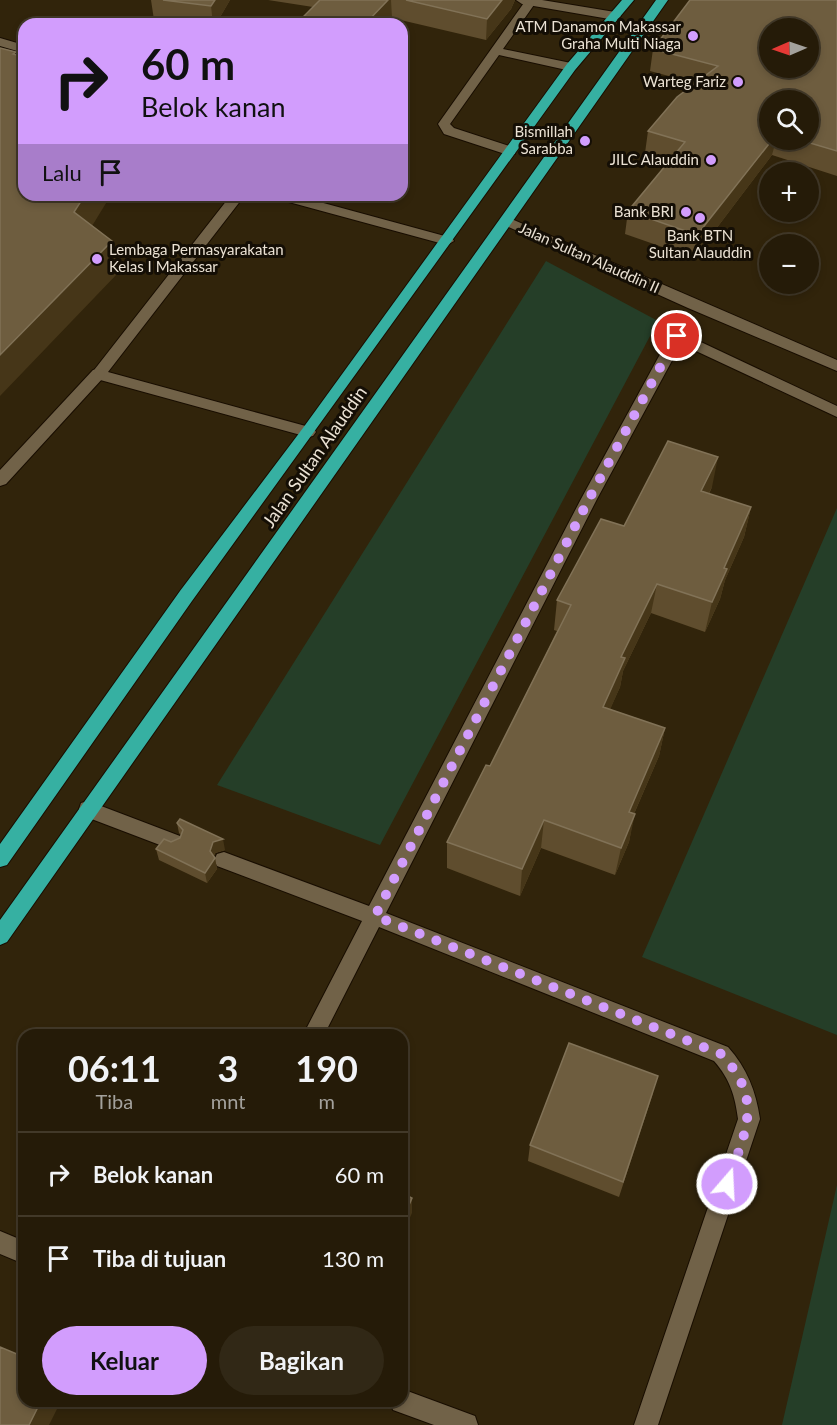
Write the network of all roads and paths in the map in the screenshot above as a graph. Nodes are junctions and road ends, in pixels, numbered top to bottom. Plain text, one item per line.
1 (628, 0) edge
2 (662, 0) edge
3 (526, 1) edge
4 (615, 16) junction
5 (0, 42) edge
6 (18, 47) edge
7 (496, 51) junction
8 (571, 67) junction
9 (510, 152) junction
10 (233, 201) edge
11 (301, 201) edge
12 (507, 221) junction
13 (447, 241) junction
14 (837, 366) edge
15 (98, 374) junction
16 (837, 412) edge
17 (308, 432) junction
18 (0, 480) edge
19 (88, 809) junction
20 (164, 838) edge
21 (0, 859) edge
22 (224, 860) dead end
23 (375, 916) junction
24 (0, 936) edge
25 (316, 1029) edge
26 (0, 1242) edge
27 (18, 1250) edge
28 (408, 1403) edge
29 (466, 1425) edge
30 (646, 1425) edge

1 - 4 highway, Jalan Sultan Alauddin
2 - 12 highway, Jalan Sultan Alauddin
3 - 4 street
3 - 7 street
4 - 8 highway, Jalan Sultan Alauddin
5 - 6 street
7 - 8 street
7 - 9 street
8 - 9 highway, Jalan Sultan Alauddin
9 - 13 highway, Jalan Sultan Alauddin
10 - 15 street
11 - 13 street
12 - 14 street, Jalan Sultan Alauddin II
12 - 19 highway, Jalan Sultan Alauddin
13 - 17 highway, Jalan Sultan Alauddin
15 - 17 street
15 - 18 street
16 - 23 street
17 - 21 highway, Jalan Sultan Alauddin
19 - 20 street
19 - 24 highway, Jalan Sultan Alauddin
22 - 23 street
23 - 25 street
23 - 30 street
26 - 27 street
28 - 29 street

